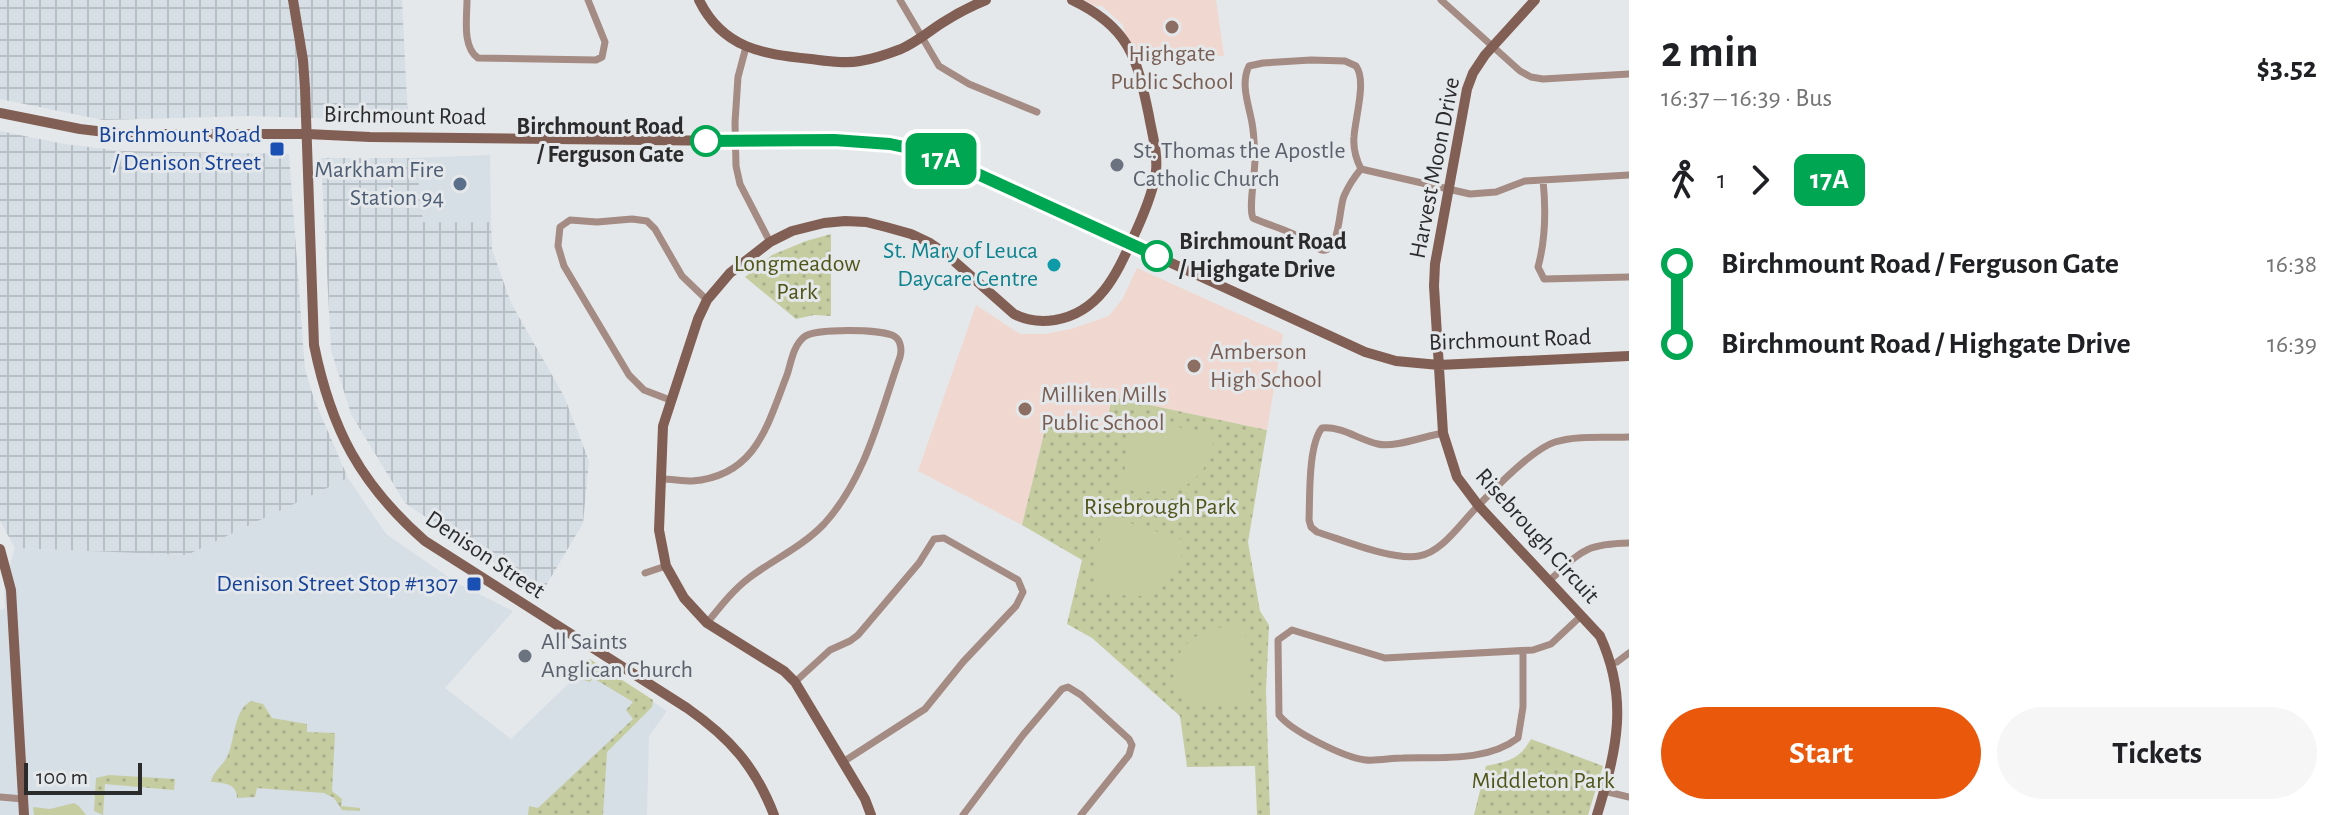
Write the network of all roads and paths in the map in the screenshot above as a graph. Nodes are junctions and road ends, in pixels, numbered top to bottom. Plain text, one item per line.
1 (293, 0) edge
2 (467, 0) edge
3 (588, 0) edge
4 (699, 0) edge
5 (900, 0) edge
6 (986, 0) edge
7 (1072, 0) edge
8 (1441, 0) edge
9 (1535, 0) edge
10 (923, 38) junction
11 (1492, 45) junction
12 (746, 47) junction
13 (1629, 74) edge
14 (1037, 112) dead end
15 (0, 113) edge
16 (307, 134) junction
17 (736, 141) junction
18 (1361, 169) junction
19 (1629, 175) edge
20 (1543, 180) junction
21 (1448, 189) junction
22 (770, 242) junction
23 (1130, 243) junction
24 (1629, 277) edge
25 (707, 300) junction
26 (1629, 356) edge
27 (1439, 365) junction
28 (670, 400) junction
29 (1443, 433) junction
30 (1629, 437) edge
31 (661, 479) junction
32 (1478, 505) junction
33 (1629, 543) edge
34 (0, 549) edge
35 (666, 566) junction
36 (645, 573) dead end
37 (1549, 581) junction
38 (1581, 616) junction
39 (707, 623) junction
40 (1523, 651) junction
41 (1629, 653) edge
42 (1617, 662) junction
43 (795, 682) junction
44 (843, 762) junction
45 (1604, 791) junction
46 (0, 797) edge
47 (1629, 797) edge
48 (23, 799) junction
49 (24, 815) edge
50 (774, 815) edge
51 (871, 815) edge
52 (963, 815) edge
53 (1081, 815) edge
54 (1597, 815) edge

1 - 16 street, Denison Street
2 - 3 street
4 - 12 street
5 - 10 street
6 - 10 street
7 - 23 street
8 - 11 street
9 - 11 street, Harvest Moon Drive
10 - 12 street
10 - 14 street
11 - 13 street
11 - 21 street, Harvest Moon Drive
12 - 17 street
15 - 16 street, Birchmount Road
16 - 17 street, Birchmount Road
16 - 50 street, Denison Street
17 - 22 street
17 - 23 street, Birchmount Road
18 - 18 street
18 - 21 street
19 - 20 street
20 - 21 street
20 - 24 street
21 - 27 street, Harvest Moon Drive
22 - 23 street
22 - 25 street
23 - 27 street, Birchmount Road
25 - 28 street
25 - 28 street
26 - 27 street, Birchmount Road
27 - 29 street, Risebrough Circuit
28 - 31 street
29 - 32 street, Risebrough Circuit
29 - 32 street
30 - 32 street
31 - 35 street
31 - 39 street
32 - 37 street, Risebrough Circuit
33 - 37 street
34 - 48 street
35 - 36 street
35 - 39 street
37 - 38 street, Risebrough Circuit
38 - 40 street
38 - 42 street, Risebrough Circuit
39 - 43 street
40 - 40 street
41 - 42 street
42 - 45 street, Risebrough Circuit
43 - 44 street
43 - 44 street
44 - 51 street
45 - 47 street
45 - 54 street, Risebrough Circuit
46 - 48 street
48 - 49 street
52 - 53 street

